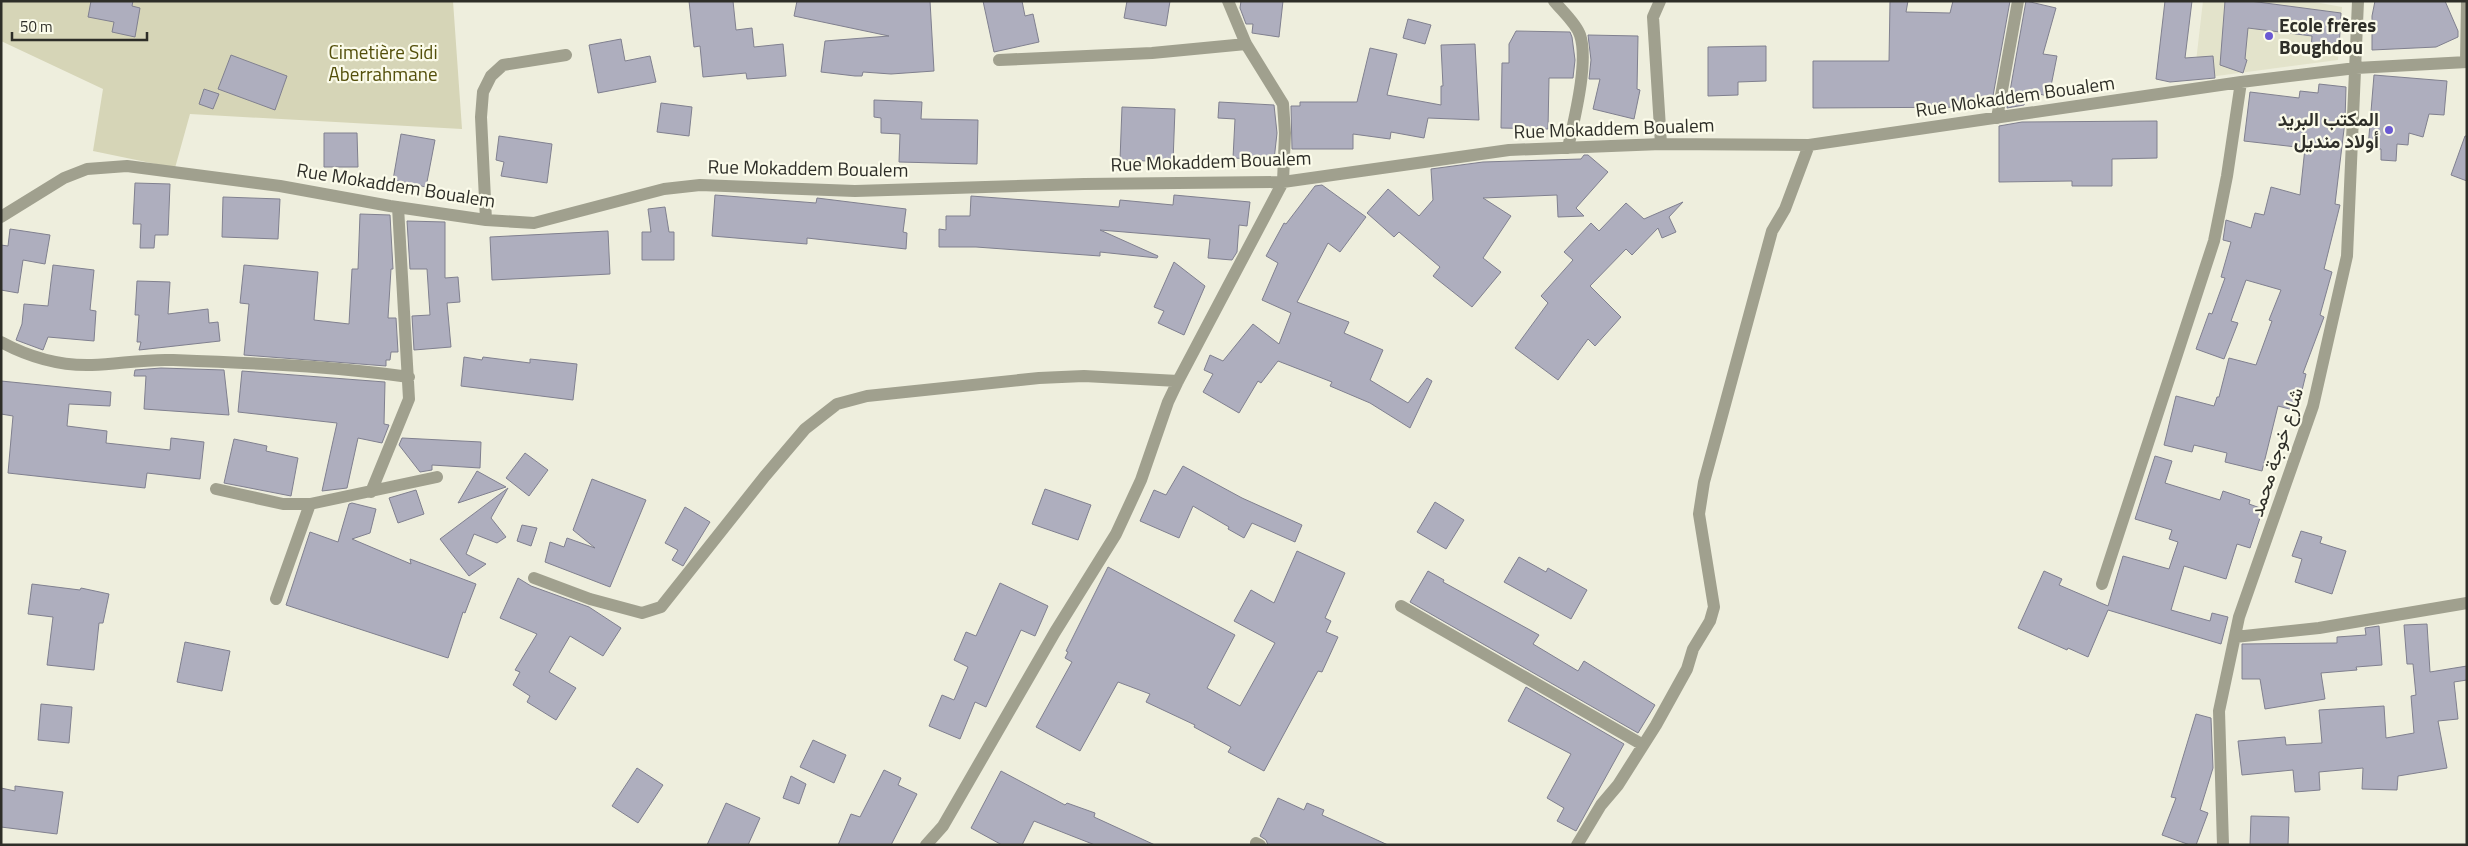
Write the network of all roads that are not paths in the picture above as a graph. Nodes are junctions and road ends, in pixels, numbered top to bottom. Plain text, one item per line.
1 (1228, 1) edge
2 (1554, 1) edge
3 (1660, 1) edge
4 (2018, 1) edge
5 (2358, 1) edge
6 (2467, 1) edge
7 (1246, 44) junction
8 (566, 55) dead end
9 (999, 60) dead end
10 (2466, 62) edge
11 (2356, 68) junction
12 (2241, 82) junction
13 (1997, 118) junction
14 (1661, 144) junction
15 (1809, 145) junction
16 (1568, 148) junction
17 (1283, 182) junction
18 (398, 207) junction
19 (1, 216) edge
20 (486, 220) junction
21 (1, 342) edge
22 (409, 376) junction
23 (1178, 381) junction
24 (437, 477) dead end
25 (216, 489) dead end
26 (371, 492) junction
27 (310, 504) junction
28 (534, 578) dead end
29 (2102, 584) dead end
30 (276, 599) dead end
31 (2467, 603) edge
32 (1401, 606) dead end
33 (2235, 638) junction
34 (1642, 745) junction
35 (926, 845) edge
36 (1577, 845) edge
37 (2223, 845) edge

1 - 7 street
2 - 16 street
3 - 14 street
4 - 13 street
5 - 11 street, شارع خوجة محمد
6 - 10 street
7 - 9 street
7 - 17 street
8 - 20 street
10 - 11 street, Rue Mokaddem Boualem
11 - 12 street, Rue Mokaddem Boualem
11 - 33 street, شارع خوجة محمد
12 - 13 street, Rue Mokaddem Boualem
12 - 29 street
13 - 15 street, Rue Mokaddem Boualem
14 - 15 street, Rue Mokaddem Boualem
14 - 16 street, Rue Mokaddem Boualem
15 - 34 street
16 - 17 street, Rue Mokaddem Boualem
17 - 20 street, Rue Mokaddem Boualem
17 - 23 street
18 - 19 street, Rue Mokaddem Boualem
18 - 20 street, Rue Mokaddem Boualem
18 - 22 street
21 - 22 street
22 - 26 street
23 - 28 street
23 - 35 street
24 - 26 street
25 - 27 street
26 - 27 street
27 - 30 street
31 - 33 street
32 - 34 street
33 - 37 street, شارع خوجة محمد
34 - 36 street

